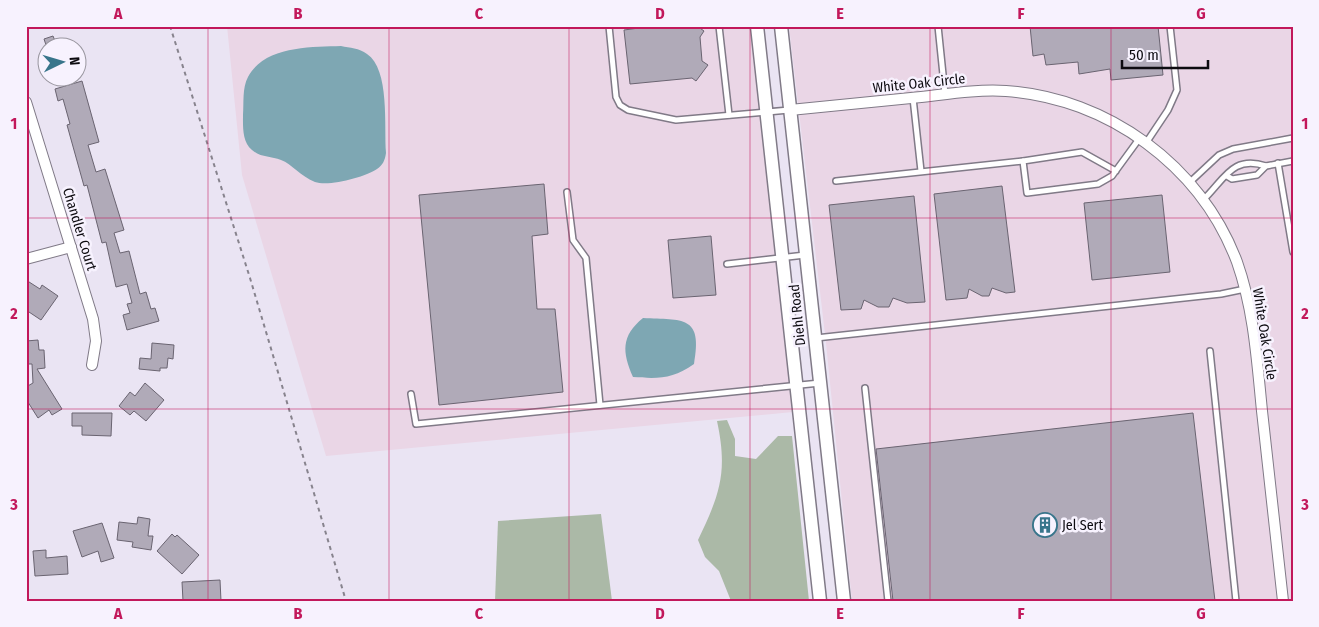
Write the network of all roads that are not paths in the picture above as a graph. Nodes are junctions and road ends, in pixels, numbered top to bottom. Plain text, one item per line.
1 (609, 26) edge
2 (719, 26) edge
3 (757, 26) edge
4 (781, 26) edge
5 (938, 26) edge
6 (1170, 26) edge
7 (946, 94) junction
8 (913, 98) junction
9 (26, 102) edge
10 (790, 110) junction
11 (767, 112) junction
12 (729, 116) junction
13 (1293, 138) edge
14 (1143, 140) junction
15 (1023, 161) junction
16 (1293, 161) edge
17 (1278, 163) junction
18 (1266, 166) junction
19 (922, 171) junction
20 (1116, 171) junction
21 (1227, 176) junction
22 (836, 181) dead end
23 (1189, 183) junction
24 (567, 192) dead end
25 (1203, 200) junction
26 (71, 246) junction
27 (1293, 252) edge
28 (806, 255) junction
29 (782, 257) junction
30 (26, 260) edge
31 (727, 264) dead end
32 (1245, 289) junction
33 (815, 338) junction
34 (1210, 351) dead end
35 (92, 366) dead end
36 (820, 383) junction
37 (796, 386) junction
38 (865, 388) dead end
39 (411, 394) dead end
40 (600, 405) junction
41 (820, 601) edge
42 (844, 601) edge
43 (888, 601) edge
44 (1236, 601) edge
45 (1283, 601) edge

1 - 12 lane
2 - 12 lane
3 - 11 street, Diehl Road
4 - 10 street, Diehl Road
5 - 7 lane
6 - 14 lane
7 - 8 street, White Oak Circle
7 - 14 street, White Oak Circle
8 - 10 street, White Oak Circle
8 - 19 lane
9 - 26 street, Chandler Court
10 - 11 lane
10 - 28 street, Diehl Road
11 - 12 lane
11 - 29 street, Diehl Road
13 - 23 lane
14 - 20 lane
14 - 23 street, White Oak Circle
15 - 19 lane
15 - 20 lane
15 - 20 lane
16 - 17 lane
17 - 18 lane
17 - 27 lane
18 - 21 lane
18 - 21 lane
19 - 22 lane
21 - 25 lane
23 - 25 street, White Oak Circle
24 - 40 lane
25 - 32 street, White Oak Circle
26 - 30 street
26 - 35 street, Chandler Court
28 - 29 lane
28 - 33 street, Diehl Road
29 - 31 lane
29 - 37 street, Diehl Road
32 - 33 lane
32 - 45 street, White Oak Circle
33 - 36 street, Diehl Road
34 - 44 lane
36 - 37 lane
36 - 42 street, Diehl Road
37 - 40 lane
37 - 41 street, Diehl Road
38 - 43 lane
39 - 40 lane

